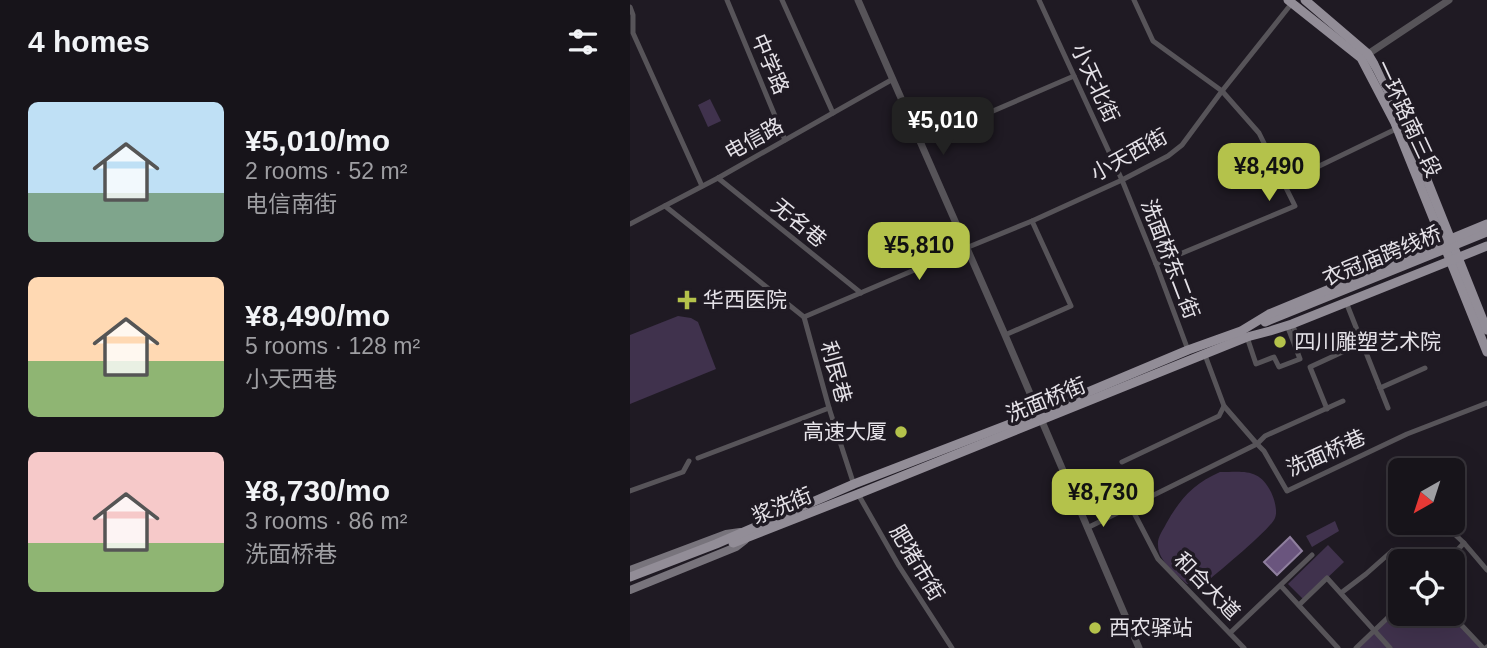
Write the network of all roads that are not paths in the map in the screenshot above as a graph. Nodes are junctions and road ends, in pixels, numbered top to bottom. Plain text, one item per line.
1 (727, 0) edge
2 (782, 0) edge
3 (858, 0) edge
4 (1039, 0) edge
5 (1134, 0) edge
6 (1305, 0) edge
7 (1449, 0) edge
8 (1290, 2) edge
9 (630, 7) edge
10 (1365, 56) junction
11 (1074, 76) junction
12 (893, 79) junction
13 (1222, 91) junction
14 (832, 113) junction
15 (1396, 129) dead end
16 (785, 140) junction
17 (921, 142) junction
18 (718, 177) junction
19 (1122, 180) junction
20 (1284, 183) junction
21 (702, 186) junction
22 (665, 206) junction
23 (1032, 221) junction
24 (630, 224) edge
25 (1487, 224) edge
26 (1487, 232) edge
27 (1487, 239) edge
28 (1447, 240) junction
29 (1487, 246) edge
30 (966, 247) junction
31 (1454, 259) junction
32 (1156, 264) junction
33 (861, 293) junction
34 (1346, 302) junction
35 (804, 317) junction
36 (1290, 320) junction
37 (1487, 330) edge
38 (1244, 334) junction
39 (1005, 335) junction
40 (1332, 335) dead end
41 (1363, 343) junction
42 (1188, 350) junction
43 (1487, 352) edge
44 (1205, 355) junction
45 (1425, 368) dead end
46 (1380, 388) junction
47 (1343, 401) dead end
48 (1487, 403) edge
49 (1224, 406) junction
50 (829, 408) junction
51 (1388, 408) dead end
52 (1327, 409) junction
53 (1040, 417) junction
54 (1257, 444) junction
55 (698, 458) dead end
56 (689, 461) dead end
57 (1122, 462) dead end
58 (854, 484) junction
59 (630, 491) edge
60 (858, 494) junction
61 (1131, 507) junction
62 (1087, 528) junction
63 (748, 534) junction
64 (1457, 536) edge
65 (1464, 543) junction
66 (717, 546) junction
67 (1458, 549) edge
68 (1388, 554) edge
69 (1312, 555) dead end
70 (630, 570) edge
71 (1487, 570) edge
72 (630, 577) edge
73 (630, 583) edge
74 (1281, 586) junction
75 (630, 590) edge
76 (1341, 593) junction
77 (1299, 605) junction
78 (1388, 617) edge
79 (1463, 626) edge
80 (1374, 630) junction
81 (1230, 634) junction
82 (951, 648) edge
83 (1139, 648) edge
84 (1244, 648) edge
85 (1338, 648) edge
86 (1356, 648) edge
87 (1390, 648) edge
88 (1485, 648) edge

1 - 16 street, 中学路
2 - 14 street
3 - 12 street
4 - 11 street, 小天北街
5 - 13 street
6 - 10 main road, 一环路南三段
7 - 10 street
8 - 10 main road, 一环路南三段
8 - 13 street, 小天西街
9 - 21 street
10 - 28 main road, 一环路南三段
11 - 17 street
11 - 19 street, 小天北街
12 - 14 street, 电信路
12 - 17 street
13 - 19 street, 小天西街
13 - 20 street
14 - 16 street, 电信路
15 - 20 street
16 - 18 street, 电信路
17 - 30 street
18 - 21 street, 电信路
18 - 33 street, 无名巷
19 - 23 street, 小天西街
19 - 32 street, 洗面桥东二街
20 - 32 street
21 - 22 street, 电信路
22 - 24 street, 电信路
22 - 35 street
23 - 30 street, 小天西街
23 - 39 street
25 - 28 main road, 洗面桥街
26 - 36 main road, 衣冠庙跨线桥
27 - 36 main road, 衣冠庙跨线桥
28 - 31 main road, 一环路南三段
28 - 38 main road, 洗面桥街
29 - 31 main road, 洗面桥街
30 - 33 street, 利民巷
30 - 39 street
31 - 34 main road, 洗面桥街
31 - 37 main road
31 - 43 main road
32 - 42 street, 洗面桥东二街
33 - 35 street, 利民巷
34 - 36 main road, 洗面桥街
34 - 41 street
35 - 50 street, 利民巷
36 - 38 main road, 洗面桥街
36 - 38 street
36 - 40 street
38 - 42 main road, 洗面桥街
38 - 44 main road, 洗面桥街
39 - 53 street
41 - 46 street
41 - 52 street
42 - 53 main road, 洗面桥街
44 - 49 street
44 - 53 main road, 洗面桥街
45 - 46 street
46 - 51 street
47 - 52 street
48 - 54 street, 洗面桥巷
49 - 54 street
49 - 57 street
50 - 55 street
50 - 58 street, 利民巷
52 - 54 street
53 - 58 main road, 洗面桥街
53 - 60 main road, 洗面桥街
53 - 62 street
54 - 61 street, 洗面桥巷
56 - 59 street
58 - 60 street, 利民巷
58 - 63 main road, 浆洗街
60 - 63 main road, 浆洗街
60 - 82 street, 肥猪市街
61 - 62 street, 洗面桥巷
61 - 81 street, 和合大道
62 - 83 street
63 - 66 main road, 浆洗街
63 - 70 main road, 浆洗街
63 - 75 main road
64 - 65 street
65 - 67 street
65 - 71 street
66 - 72 main road
66 - 73 main road
68 - 76 street
69 - 74 street
74 - 77 street
74 - 81 street
76 - 77 street
76 - 80 street
77 - 85 street
78 - 80 street
79 - 88 street
80 - 86 street
80 - 87 street
81 - 84 street, 和合大道

